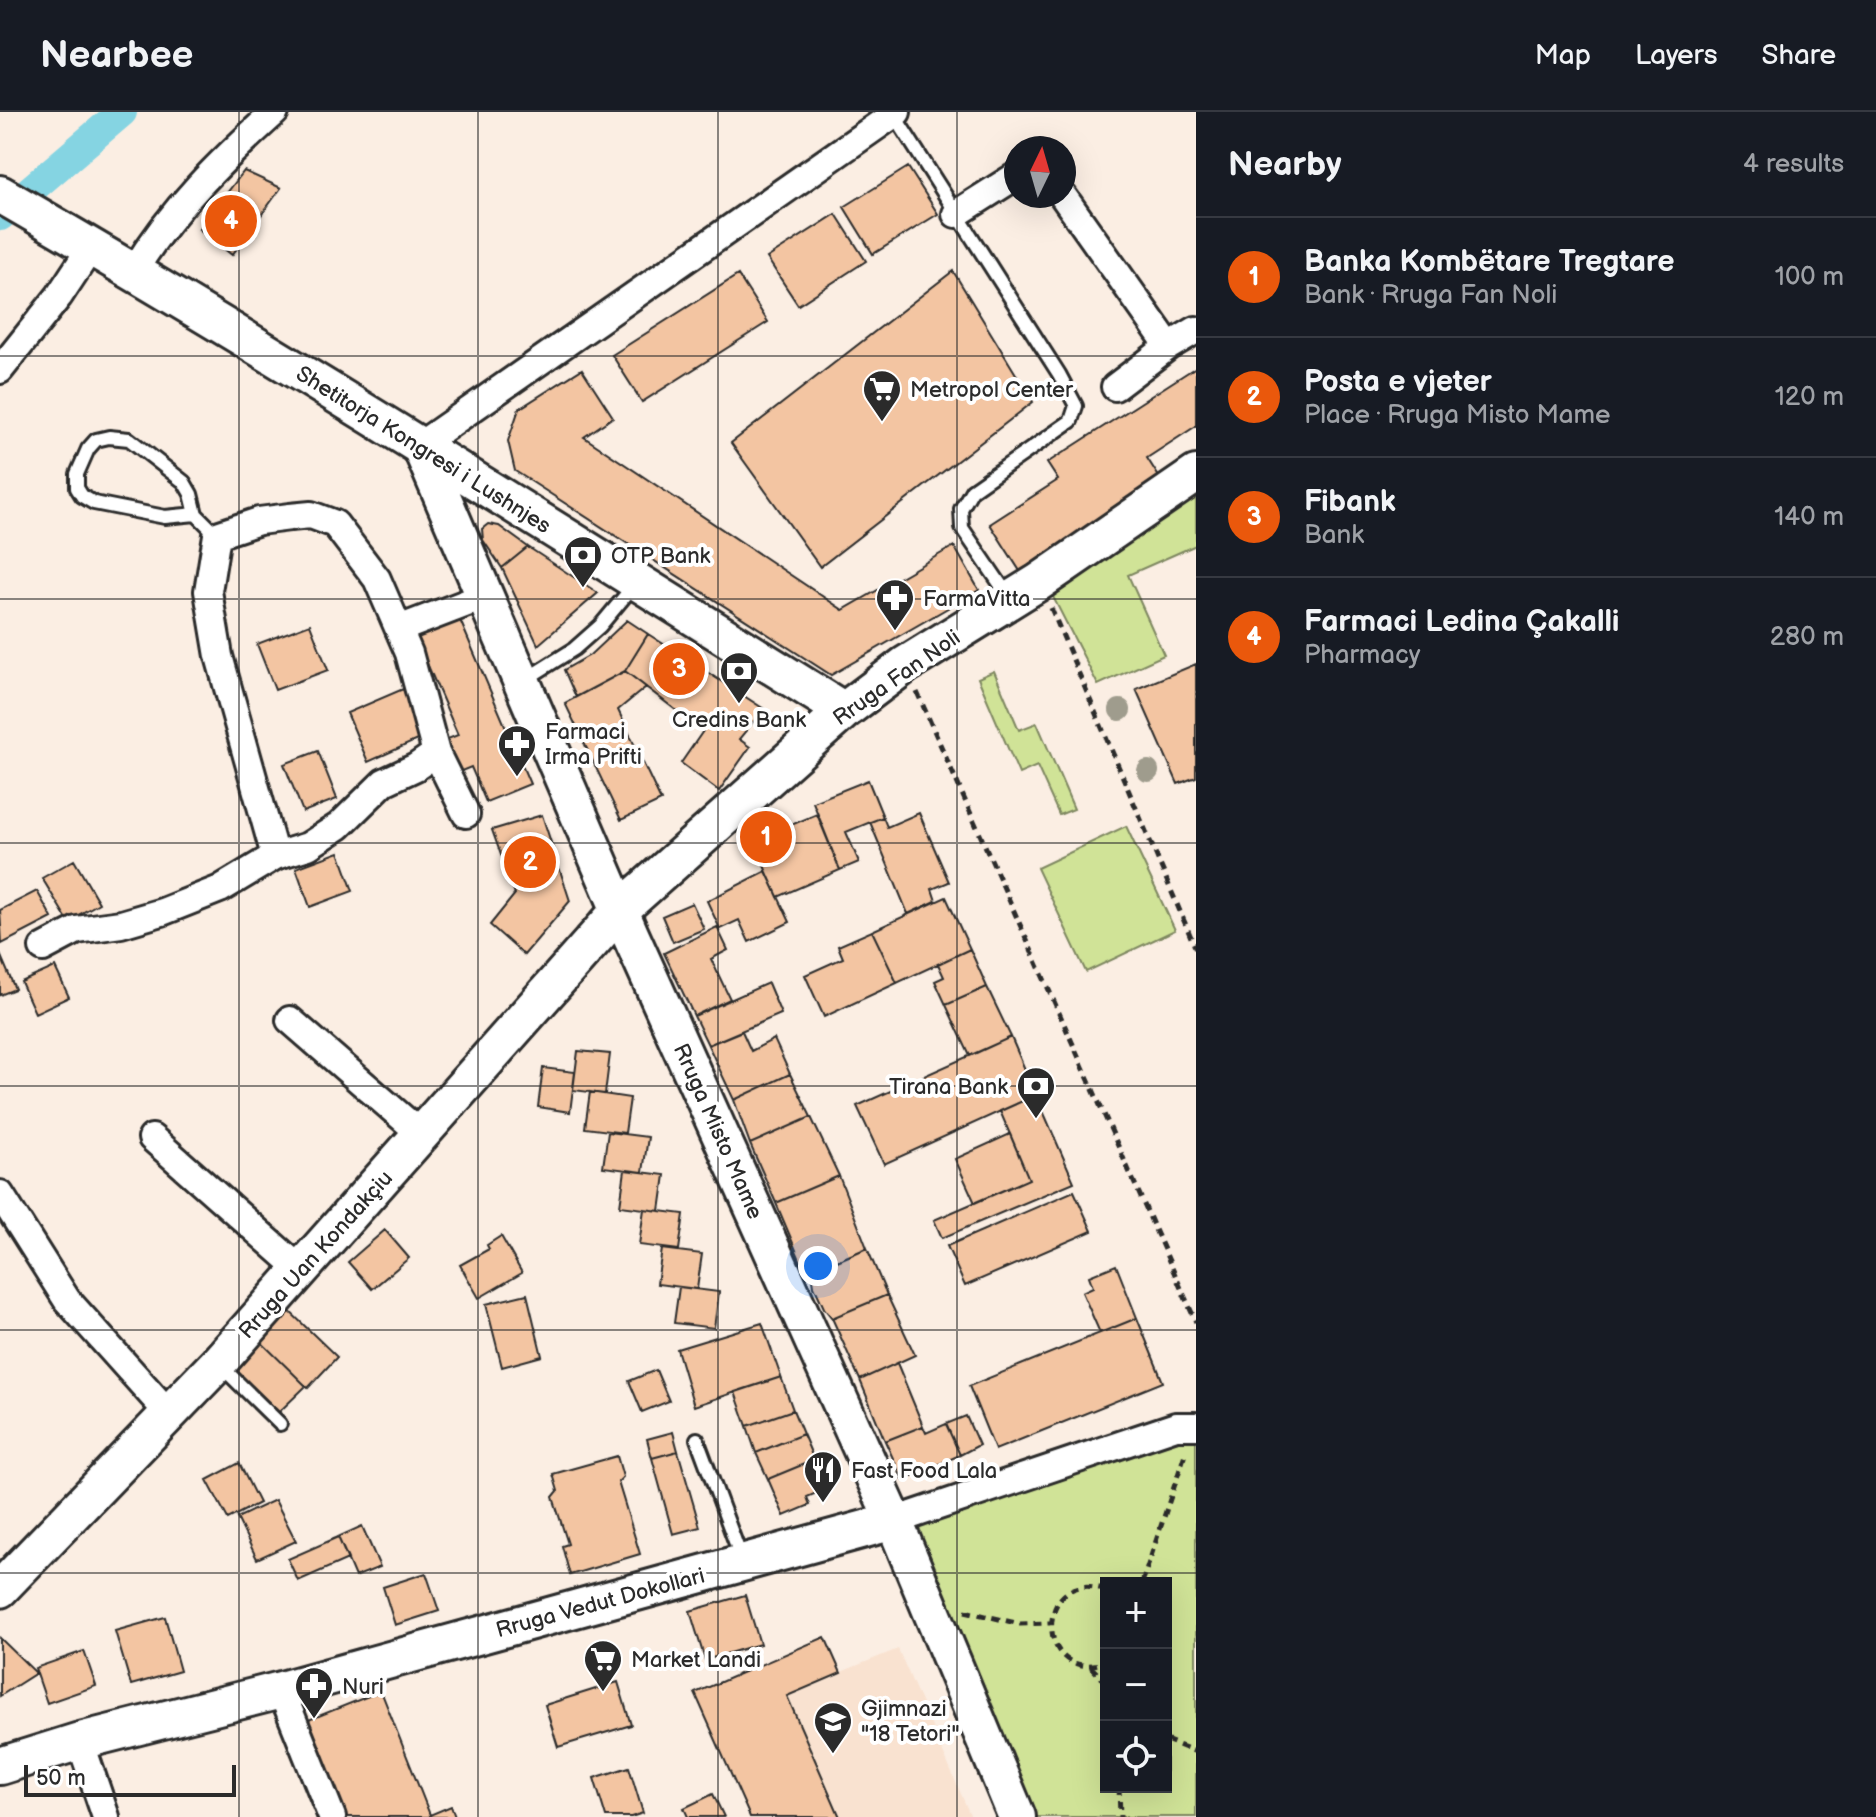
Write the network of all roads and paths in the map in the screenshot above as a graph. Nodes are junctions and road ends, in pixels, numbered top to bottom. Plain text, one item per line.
1 (275, 112) edge
2 (895, 113) edge
3 (1004, 184) edge
4 (0, 194) edge
5 (1071, 208) edge
6 (956, 214) junction
7 (87, 244) junction
8 (134, 271) junction
9 (1196, 330) edge
10 (1169, 346) junction
11 (0, 370) edge
12 (1115, 387) dead end
13 (420, 445) junction
14 (1196, 474) edge
15 (196, 514) junction
16 (217, 535) junction
17 (637, 581) junction
18 (1025, 590) junction
19 (485, 596) junction
20 (399, 629) junction
21 (905, 665) junction
22 (522, 681) junction
23 (844, 711) junction
24 (436, 753) junction
25 (466, 814) dead end
26 (275, 856) junction
27 (620, 910) junction
28 (43, 948) dead end
29 (1196, 949) edge
30 (290, 1020) dead end
31 (421, 1134) junction
32 (152, 1138) dead end
33 (0, 1194) edge
34 (301, 1270) junction
35 (1196, 1322) edge
36 (218, 1363) junction
37 (170, 1415) junction
38 (280, 1424) dead end
39 (1194, 1432) edge
40 (697, 1439) dead end
41 (894, 1521) junction
42 (743, 1563) junction
43 (1144, 1577) edge
44 (1100, 1588) edge
45 (0, 1589) edge
46 (926, 1599) junction
47 (1050, 1623) junction
48 (1100, 1664) edge
49 (1090, 1666) junction
50 (1100, 1676) edge
51 (281, 1690) junction
52 (80, 1741) junction
53 (1172, 1742) edge
54 (1196, 1752) edge
55 (0, 1766) edge
56 (1119, 1793) edge
57 (106, 1817) edge
58 (332, 1817) edge
59 (1017, 1817) edge
60 (1120, 1817) edge

1 - 8 street
2 - 6 lane
2 - 13 street
3 - 6 street
4 - 7 main road, Shetitorja Kongresi i Lushnjes
5 - 10 street
6 - 18 lane
7 - 8 main road, Shetitorja Kongresi i Lushnjes
7 - 11 street
8 - 13 main road, Shetitorja Kongresi i Lushnjes
9 - 10 street
10 - 12 street
13 - 17 main road, Shetitorja Kongresi i Lushnjes
13 - 19 main road, Rruga Misto Mame
14 - 18 main road, Rruga Fan Noli
15 - 15 lane
15 - 16 lane
16 - 20 street
16 - 26 street
17 - 22 lane
17 - 23 main road, Shetitorja Kongresi i Lushnjes
18 - 21 main road, Rruga Fan Noli
18 - 29 path
19 - 20 street
19 - 22 main road, Rruga Misto Mame
20 - 24 street
21 - 23 main road, Rruga Fan Noli
21 - 35 path
22 - 27 main road, Rruga Misto Mame
23 - 27 main road, Rruga Fan Noli
24 - 25 street
24 - 26 street
26 - 28 street
27 - 31 main road, Rruga Uan Kondakçiu
27 - 41 main road, Rruga Misto Mame
30 - 31 street
31 - 34 main road, Rruga Uan Kondakçiu
32 - 34 street
33 - 37 street
34 - 36 main road, Rruga Uan Kondakçiu
36 - 37 main road, Rruga Uan Kondakçiu
36 - 38 lane
37 - 45 main road, Rruga Uan Kondakçiu
39 - 41 street, Rruga Vedut Dokollari
39 - 43 path
40 - 42 lane
41 - 42 main road, Rruga Vedut Dokollari
41 - 46 main road, Rruga Misto Mame
42 - 51 main road, Rruga Vedut Dokollari
44 - 47 path
46 - 47 path
46 - 59 main road, Rruga Misto Mame
47 - 49 path
48 - 49 path
49 - 50 path
51 - 52 main road, Rruga Vedut Dokollari
51 - 58 street
52 - 55 main road, Rruga Vedut Dokollari
52 - 57 street
53 - 54 path
56 - 60 path

